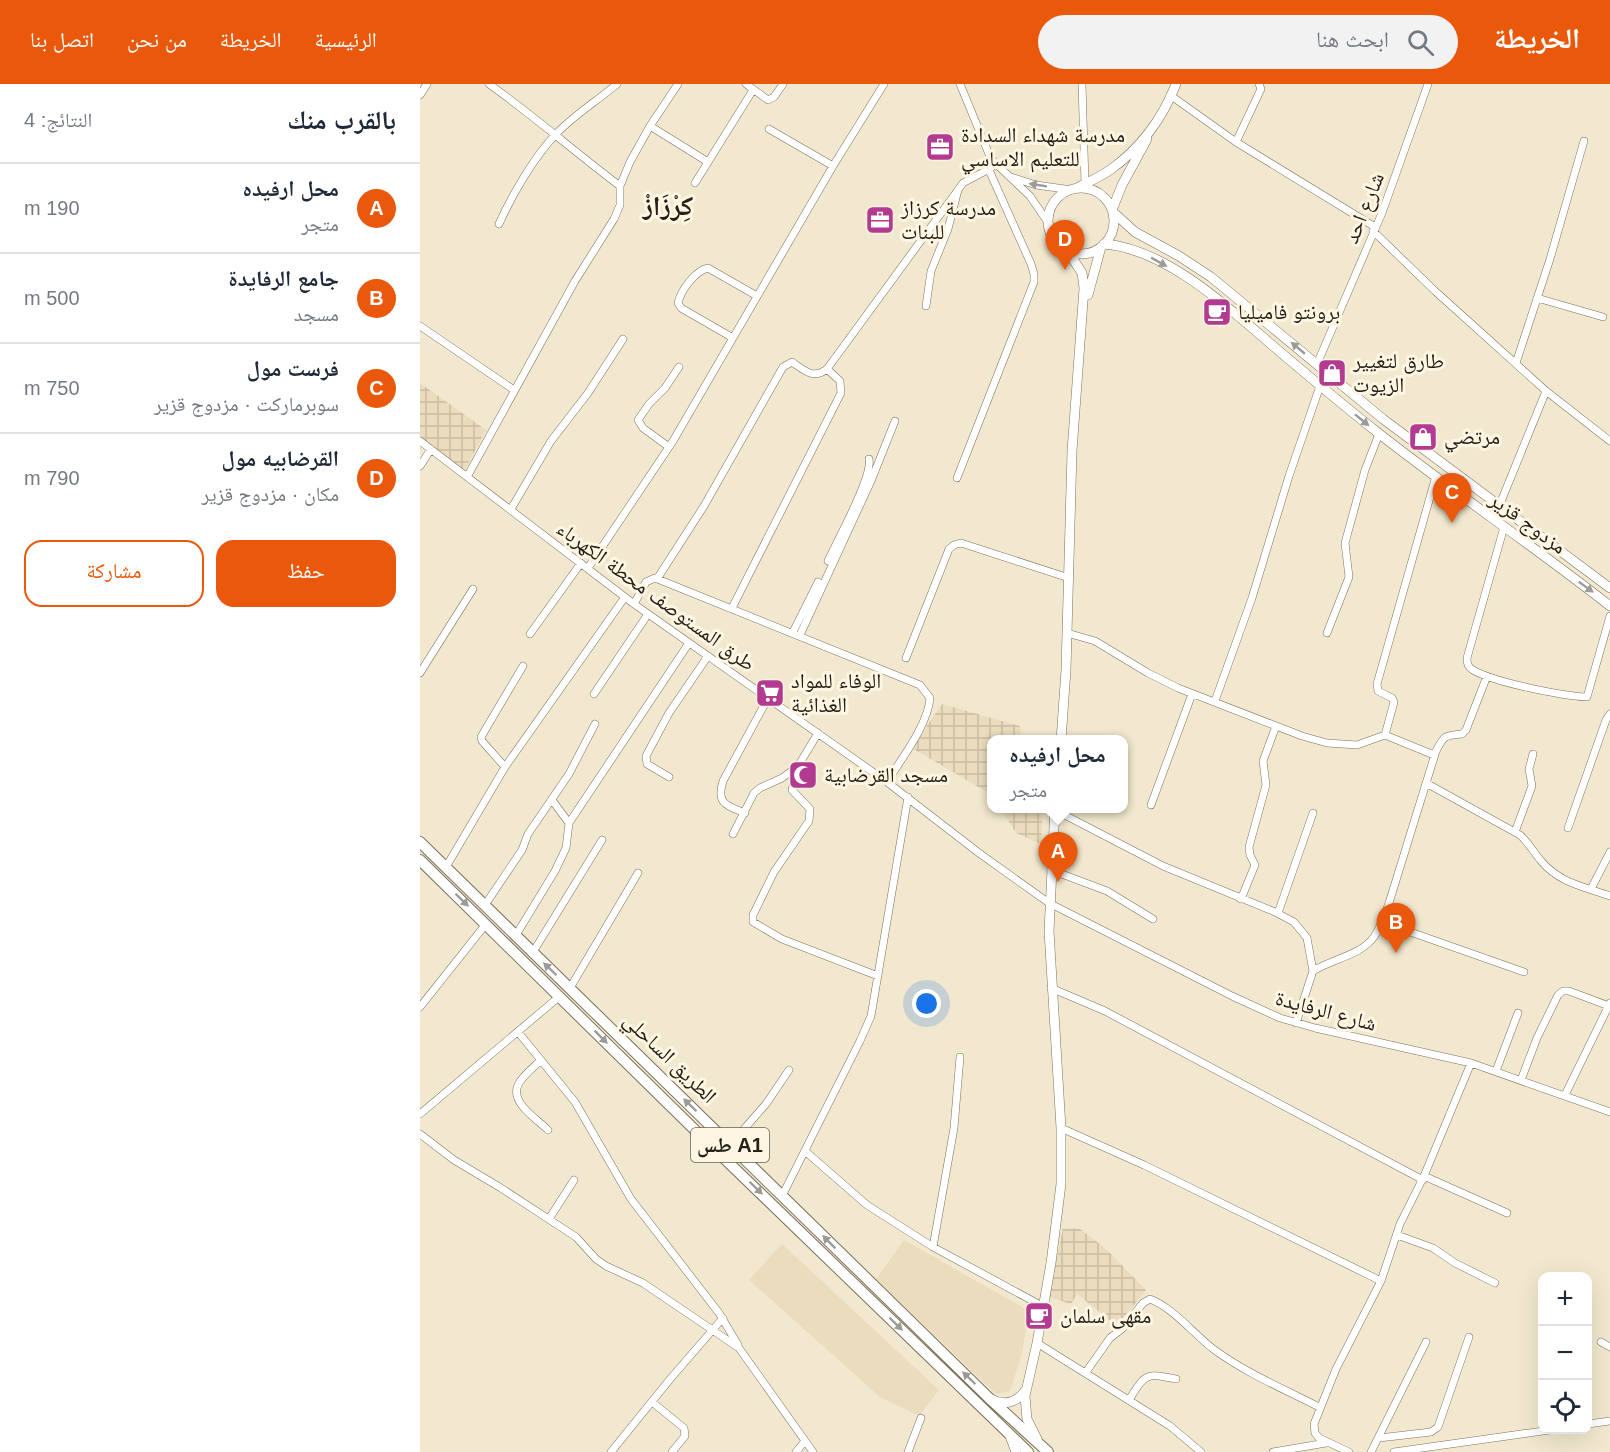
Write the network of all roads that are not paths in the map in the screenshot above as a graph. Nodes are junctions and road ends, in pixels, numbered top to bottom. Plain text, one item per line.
1 (427, 84) edge
2 (617, 84) edge
3 (678, 84) edge
4 (746, 84) edge
5 (783, 84) edge
6 (884, 84) edge
7 (960, 84) edge
8 (1082, 84) edge
9 (1259, 84) edge
10 (1428, 84) edge
11 (492, 85) edge
12 (1172, 88) edge
13 (753, 90) junction
14 (420, 95) edge
15 (650, 126) junction
16 (769, 129) dead end
17 (1150, 132) junction
18 (555, 134) junction
19 (1236, 141) junction
20 (1584, 141) dead end
21 (708, 162) junction
22 (995, 164) junction
23 (833, 166) junction
24 (988, 170) junction
25 (1006, 175) junction
26 (695, 183) dead end
27 (620, 186) junction
28 (1078, 187) junction
29 (958, 190) junction
30 (1113, 211) junction
31 (499, 224) dead end
32 (1049, 224) junction
33 (1374, 229) junction
34 (1103, 246) junction
35 (1067, 250) junction
36 (757, 296) junction
37 (1537, 298) junction
38 (926, 306) dead end
39 (1603, 317) dead end
40 (1082, 321) junction
41 (420, 326) edge
42 (733, 338) junction
43 (623, 339) dead end
44 (1516, 363) junction
45 (1317, 364) junction
46 (679, 367) dead end
47 (827, 369) junction
48 (1320, 386) junction
49 (1344, 388) junction
50 (514, 390) junction
51 (1546, 391) junction
52 (1336, 399) junction
53 (895, 421) dead end
54 (1379, 434) junction
55 (420, 441) edge
56 (1610, 441) edge
57 (669, 447) junction
58 (431, 449) junction
59 (869, 459) dead end
60 (420, 466) edge
61 (1436, 476) junction
62 (467, 477) junction
63 (957, 478) dead end
64 (1500, 504) junction
65 (511, 509) junction
66 (1504, 527) junction
67 (585, 565) junction
68 (1069, 578) junction
69 (657, 579) junction
70 (1610, 588) edge
71 (473, 589) dead end
72 (625, 597) junction
73 (634, 604) junction
74 (1610, 606) edge
75 (732, 608) junction
76 (648, 614) junction
77 (1610, 616) edge
78 (1067, 633) junction
79 (1327, 633) dead end
80 (530, 634) dead end
81 (796, 634) junction
82 (689, 643) junction
83 (708, 656) junction
84 (906, 658) dead end
85 (523, 666) dead end
86 (420, 673) edge
87 (1487, 676) junction
88 (594, 693) dead end
89 (1192, 694) junction
90 (768, 698) junction
91 (1215, 701) junction
92 (1610, 714) edge
93 (595, 724) dead end
94 (1276, 726) junction
95 (818, 734) junction
96 (1061, 735) edge
97 (1386, 735) junction
98 (1533, 754) dead end
99 (1434, 755) junction
100 (798, 765) junction
101 (505, 767) junction
102 (669, 777) dead end
103 (887, 782) junction
104 (1426, 783) junction
105 (908, 797) junction
106 (552, 800) junction
107 (1150, 805) dead end
108 (745, 813) junction
109 (1055, 813) edge
110 (1063, 813) edge
111 (1313, 813) dead end
112 (569, 824) junction
113 (1568, 828) dead end
114 (1515, 832) junction
115 (733, 834) dead end
116 (602, 840) dead end
117 (420, 842) edge
118 (1610, 852) edge
119 (420, 860) edge
120 (446, 867) junction
121 (1051, 870) junction
122 (638, 873) dead end
123 (1592, 889) junction
124 (1610, 896) edge
125 (1242, 899) junction
126 (1049, 903) junction
127 (485, 905) junction
128 (1278, 913) junction
129 (1153, 919) dead end
130 (1382, 922) junction
131 (486, 924) junction
132 (516, 935) junction
133 (533, 952) junction
134 (1312, 971) junction
135 (1524, 972) dead end
136 (878, 976) junction
137 (570, 988) junction
138 (1051, 988) junction
139 (560, 996) junction
140 (1609, 1005) edge
141 (420, 1007) edge
142 (1518, 1013) dead end
143 (1296, 1023) junction
144 (518, 1032) junction
145 (960, 1057) dead end
146 (541, 1060) junction
147 (1471, 1063) junction
148 (789, 1070) dead end
149 (1496, 1071) junction
150 (1521, 1080) junction
151 (1565, 1095) junction
152 (1610, 1112) edge
153 (420, 1114) edge
154 (1061, 1128) junction
155 (548, 1130) dead end
156 (420, 1134) edge
157 (730, 1145) junction
158 (805, 1151) junction
159 (1424, 1178) junction
160 (574, 1180) dead end
161 (782, 1196) junction
162 (1507, 1213) dead end
163 (549, 1219) junction
164 (1397, 1235) junction
165 (933, 1247) junction
166 (1381, 1281) junction
167 (1495, 1283) dead end
168 (1044, 1307) junction
169 (723, 1318) junction
170 (712, 1328) junction
171 (1469, 1337) dead end
172 (1426, 1342) dead end
173 (1601, 1342) dead end
174 (1037, 1343) junction
175 (1610, 1347) edge
176 (739, 1348) junction
177 (1086, 1372) junction
178 (1176, 1379) dead end
179 (1026, 1388) junction
180 (990, 1399) junction
181 (1129, 1400) junction
182 (652, 1402) junction
183 (1319, 1407) junction
184 (921, 1419) dead end
185 (1610, 1421) edge
186 (1592, 1423) edge
187 (1538, 1432) edge
188 (1009, 1433) junction
189 (1379, 1438) junction
190 (804, 1441) junction
191 (1326, 1443) junction
192 (1046, 1449) edge
193 (611, 1452) edge
194 (672, 1452) edge
195 (796, 1452) edge
196 (813, 1452) edge
197 (908, 1452) edge
198 (1016, 1452) edge
199 (1028, 1452) edge
200 (1201, 1452) edge
201 (1273, 1452) edge
202 (1349, 1452) edge
203 (1371, 1452) edge
204 (1394, 1452) edge

1 - 14 street
2 - 18 street
3 - 15 street
4 - 13 street
5 - 13 street
6 - 23 street
7 - 22 street
8 - 28 street
9 - 19 street
10 - 33 street, شارع احد
11 - 18 street
12 - 17 main road
12 - 19 street
13 - 21 street
15 - 21 street
15 - 27 street
16 - 23 street
17 - 28 main road
17 - 30 main road
18 - 27 street
18 - 31 street
19 - 33 street
20 - 37 street
21 - 26 street
22 - 24 street
22 - 25 street
23 - 36 street
24 - 29 street
24 - 63 street
28 -> 25 street
25 - 32 street
27 - 50 street
28 - 30 main road
28 - 32 main road
29 - 38 street
29 - 47 street
30 - 34 main road
45 -> 30 main road, مزدوج قزير
32 - 35 main road
33 - 44 street
33 - 45 street, شارع احد
34 - 35 main road
34 - 40 main road
34 -> 48 main road, مزدوج قزير
35 - 40 main road
36 - 42 street
36 - 42 street
37 - 39 street
37 - 44 street
40 - 68 main road
41 - 50 street
42 - 57 street
43 - 65 street
44 - 51 street
45 - 49 main road, مزدوج قزير
46 - 57 street
47 - 69 street
47 - 75 street
48 - 52 main road, مزدوج قزير
48 - 91 street
49 - 52 main road
49 - 64 main road, مزدوج قزير
50 - 62 street
51 - 56 street
51 - 64 street
52 -> 54 main road, مزدوج قزير
53 - 81 street
54 - 61 main road, مزدوج قزير
54 - 79 street
55 - 58 street, طرق المستوصف محطة الكهرباء
57 - 67 street
58 - 60 street
58 - 62 street, طرق المستوصف محطة الكهرباء
59 - 81 street
61 - 66 main road, مزدوج قزير
61 - 97 street
62 - 65 street, طرق المستوصف محطة الكهرباء
64 - 70 main road, مزدوج قزير
65 - 67 street, طرق المستوصف محطة الكهرباء
66 -> 74 main road, مزدوج قزير
66 - 87 street
67 - 72 street, طرق المستوصف محطة الكهرباء
67 - 80 street
68 - 78 main road
68 - 84 street
69 - 73 street
69 - 75 street
71 - 86 street
72 - 73 street, طرق المستوصف محطة الكهرباء
72 - 101 street
73 - 76 street, طرق المستوصف محطة الكهرباء
75 - 81 street
76 - 82 street, طرق المستوصف محطة الكهرباء
76 - 88 street
77 - 87 street
78 - 89 street
78 - 96 main road
81 - 103 street
82 - 83 street, طرق المستوصف محطة الكهرباء
82 - 112 street
83 - 90 street, طرق المستوصف محطة الكهرباء
83 - 102 street
85 - 101 street
87 - 99 street
89 - 91 street
89 - 107 street
90 - 95 street, طرق المستوصف محطة الكهرباء
90 - 108 street
91 - 94 street
92 - 113 street
93 - 106 street
94 - 97 street
94 - 125 street
95 - 100 street
95 - 103 street, طرق المستوصف محطة الكهرباء
97 - 99 street
98 - 114 street
99 - 104 street
100 - 108 street
100 - 136 street
101 - 120 street
103 - 105 street, طرق المستوصف محطة الكهرباء
104 - 114 street
104 - 130 street
105 - 126 street, طرق المستوصف محطة الكهرباء
105 - 136 street
106 - 112 street
106 - 127 street
108 - 115 street
109 - 121 main road
110 - 125 street
111 - 128 street
112 - 132 street
114 - 123 street
116 - 133 street
117 - 120 highway, الطريق الساحلي / طس A1
118 - 123 street
119 -> 131 highway, الطريق الساحلي / طس A1
120 - 127 highway, الطريق الساحلي / طس A1
121 - 126 main road
121 - 129 street
122 - 137 street
123 - 124 street
125 - 128 street
126 - 138 main road
126 - 143 street, شارع الرفايدة
127 - 132 highway, الطريق الساحلي / طس A1
128 - 134 street
130 - 134 street
130 - 135 street
131 - 139 highway, الطريق الساحلي / طس A1
131 - 141 street
132 - 133 highway, الطريق الساحلي / طس A1
137 -> 133 highway, الطريق الساحلي / طس A1
134 - 143 street
136 - 158 street
157 -> 137 highway, الطريق الساحلي / طس A1
138 - 154 main road
138 - 159 street
139 - 144 street
139 -> 188 highway, الطريق الساحلي / طس A1
140 - 150 street
140 - 151 street
142 - 149 street
143 - 147 street, شارع الرفايدة
144 - 146 street
144 - 153 street
145 - 165 street
146 - 155 street
146 - 169 street
147 - 149 street, شارع الرفايدة
147 - 159 street
148 - 157 street
149 - 150 street, شارع الرفايدة
150 - 151 street, شارع الرفايدة
151 - 152 street, شارع الرفايدة
154 - 166 street
154 - 168 main road
156 - 163 street
157 - 161 highway, الطريق الساحلي / طس A1
158 - 161 street
158 - 165 street
159 - 162 street
159 - 164 street
160 - 163 street
180 -> 161 highway, الطريق الساحلي / طس A1
163 - 170 street
164 - 166 street
164 - 167 street
165 - 168 street
166 - 183 street
168 - 174 main road
169 - 170 street
169 - 176 street
170 - 176 street
170 - 182 street
171 - 189 street
172 - 189 street
173 - 175 street
174 - 177 street
174 - 179 main road
176 - 190 street
177 - 181 street
177 - 183 street
178 - 181 street
179 - 180 main road
179 - 192 main road
180 - 192 highway, الطريق الساحلي / طس A1
181 - 200 street
182 - 193 street
182 - 194 street
183 - 191 street
184 - 197 street
185 - 186 street
187 - 204 street
188 - 198 main road
188 - 199 highway, الطريق الساحلي / طس A1
189 - 203 street
190 - 195 street
190 - 196 street
191 - 201 street
191 - 202 street

